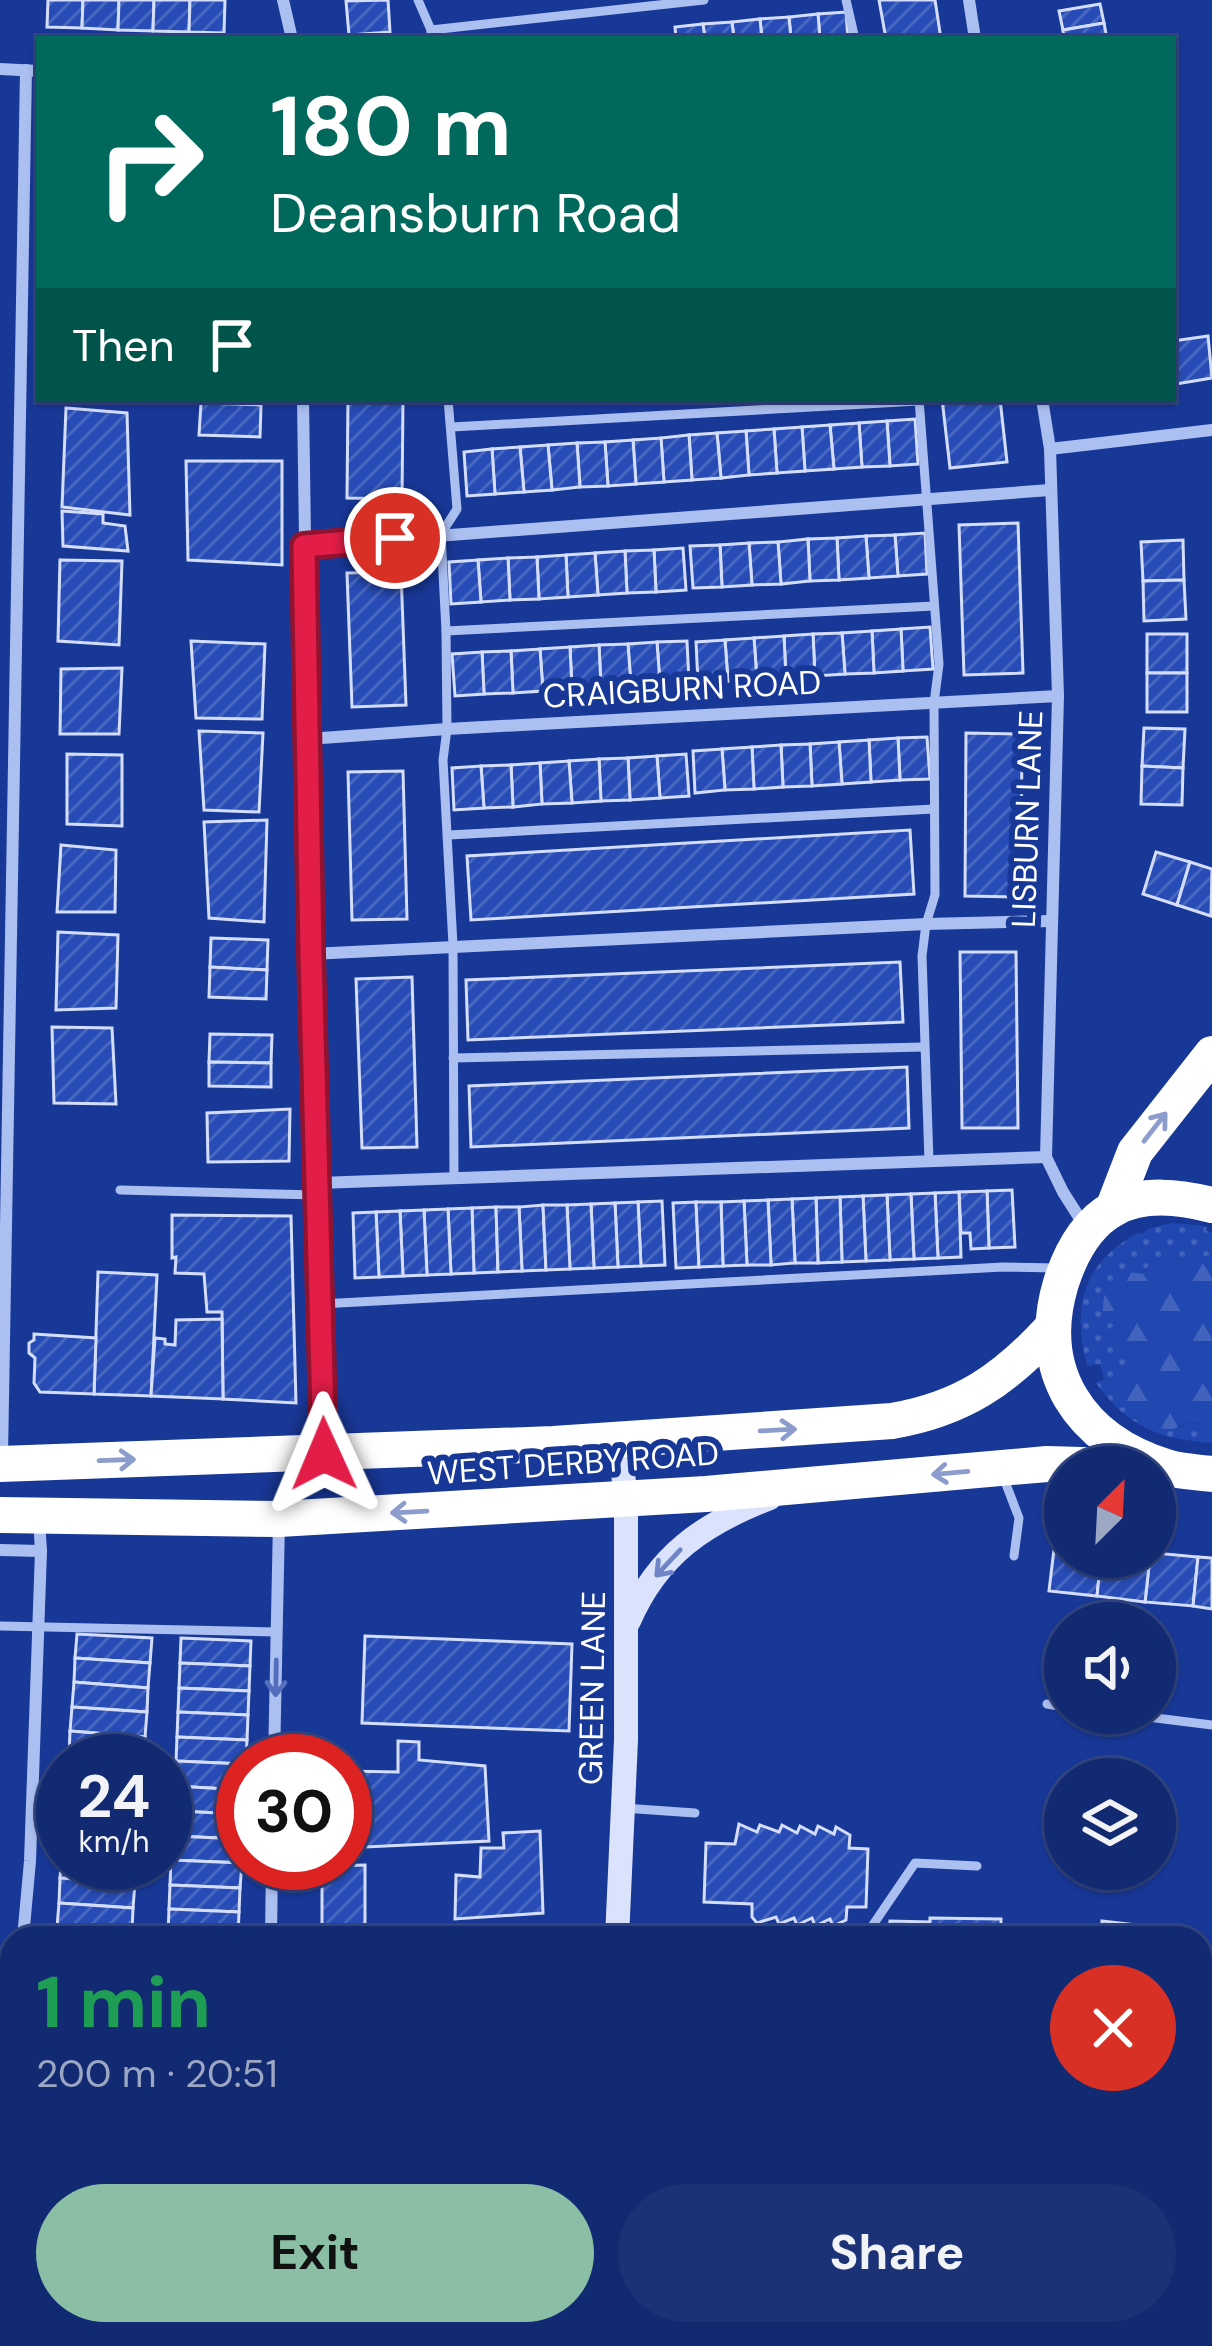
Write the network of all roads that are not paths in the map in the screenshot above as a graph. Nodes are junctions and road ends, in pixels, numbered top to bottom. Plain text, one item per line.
1 (283, 0) edge
2 (418, 0) edge
3 (704, 0) edge
4 (847, 0) edge
5 (969, 0) edge
6 (431, 34) edge
7 (291, 36) edge
8 (854, 36) edge
9 (975, 36) edge
10 (0, 69) edge
11 (32, 71) edge
12 (303, 402) edge
13 (448, 402) edge
14 (884, 402) edge
15 (919, 402) edge
16 (1042, 402) edge
17 (452, 427) junction
18 (1212, 430) edge
19 (1050, 449) junction
20 (1050, 490) junction
21 (928, 500) junction
22 (440, 534) junction
23 (304, 546) junction
24 (934, 607) junction
25 (446, 631) junction
26 (1058, 696) junction
27 (934, 703) junction
28 (447, 729) junction
29 (308, 739) junction
30 (934, 809) junction
31 (449, 836) junction
32 (1052, 921) junction
33 (926, 924) junction
34 (453, 945) junction
35 (311, 954) junction
36 (924, 1047) junction
37 (1212, 1054) edge
38 (453, 1058) junction
39 (1046, 1157) junction
40 (929, 1161) junction
41 (454, 1178) junction
42 (318, 1189) junction
43 (120, 1190) dead end
44 (1212, 1205) edge
45 (1101, 1220) junction
46 (1066, 1268) junction
47 (321, 1304) junction
48 (1051, 1329) junction
49 (619, 1439) junction
50 (1, 1446) edge
51 (1121, 1446) edge
52 (324, 1454) junction
53 (1044, 1465) edge
54 (999, 1468) junction
55 (1176, 1470) edge
56 (1212, 1474) edge
57 (804, 1485) junction
58 (626, 1499) junction
59 (0, 1515) edge
60 (279, 1520) junction
61 (40, 1533) junction
62 (0, 1550) edge
63 (1013, 1556) dead end
64 (0, 1626) edge
65 (39, 1628) junction
66 (626, 1629) junction
67 (277, 1633) junction
68 (1176, 1720) edge
69 (1212, 1725) edge
70 (275, 1734) edge
71 (623, 1808) junction
72 (695, 1813) dead end
73 (977, 1866) dead end
74 (272, 1890) edge
75 (24, 1926) edge
76 (271, 1926) edge
77 (618, 1926) edge
78 (872, 1926) edge

1 - 7 street
2 - 6 lane
3 - 6 lane
4 - 8 lane
5 - 9 street
10 - 11 street
11 - 50 street
12 - 23 street
13 - 17 lane
14 - 17 lane
15 - 21 lane
16 - 19 street, LISBURN LANE
17 - 22 lane
18 - 19 street
19 - 20 street, LISBURN LANE
20 - 21 street
20 - 26 street, LISBURN LANE
21 - 22 street
21 - 24 lane
22 - 23 street
22 - 25 lane
23 - 29 street
24 - 25 lane
24 - 27 lane
25 - 28 lane
26 - 27 street, CRAIGBURN ROAD
26 - 32 street, LISBURN LANE
27 - 28 street, CRAIGBURN ROAD
27 - 30 lane
28 - 29 street, CRAIGBURN ROAD
28 - 31 lane
29 - 35 street
30 - 31 lane
30 - 33 lane
31 - 34 lane
32 - 33 street
32 - 39 street, LISBURN LANE
33 - 34 street
33 - 36 lane
34 - 35 street
34 - 38 lane
35 - 42 street
36 - 38 lane
36 - 40 lane
45 -> 37 highway
38 - 41 lane
39 - 40 street
39 - 45 street, LISBURN LANE
40 - 41 street
41 - 42 street
42 - 43 lane
42 - 47 street
44 - 45 highway
45 - 46 highway
46 - 47 lane
46 - 48 highway
47 - 52 street
49 -> 48 highway, WEST DERBY ROAD
48 - 51 highway
49 - 52 highway, WEST DERBY ROAD
49 - 58 main road, GREEN LANE
50 -> 52 highway, WEST DERBY ROAD
53 - 54 highway, WEST DERBY ROAD
54 -> 57 highway, WEST DERBY ROAD
54 - 63 lane
55 - 56 highway, WEST DERBY ROAD
57 - 58 highway, WEST DERBY ROAD
57 -> 66 main road
58 -> 60 highway, WEST DERBY ROAD
58 - 66 main road, GREEN LANE
59 - 61 highway, WEST DERBY ROAD
60 - 61 highway, WEST DERBY ROAD
60 - 67 street
61 - 62 street
61 - 65 street
64 - 65 lane
65 - 67 lane
65 - 75 street
66 - 71 main road, GREEN LANE
67 -> 70 street
68 - 69 lane
71 - 72 lane
71 - 77 main road, GREEN LANE
73 - 78 lane
74 - 76 street

